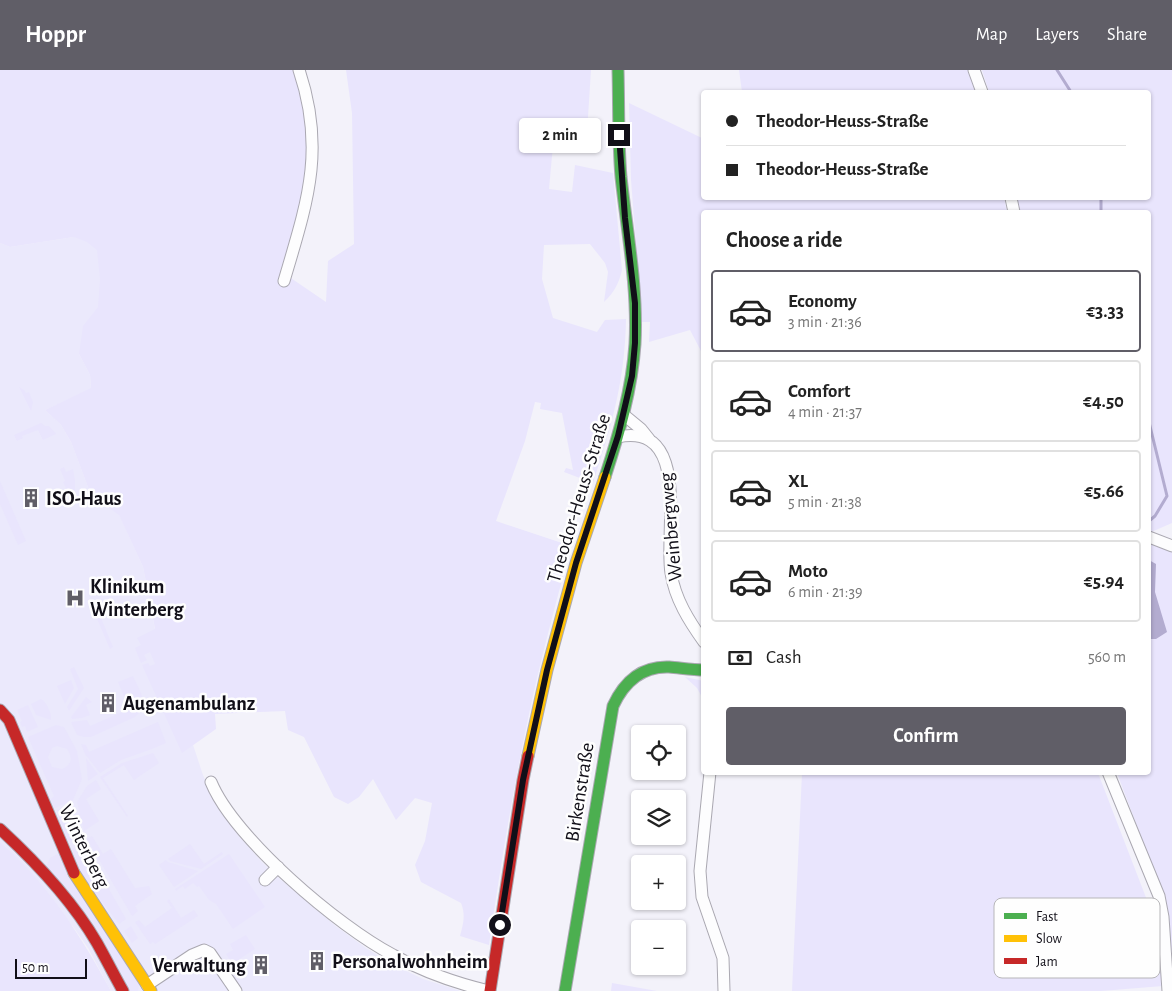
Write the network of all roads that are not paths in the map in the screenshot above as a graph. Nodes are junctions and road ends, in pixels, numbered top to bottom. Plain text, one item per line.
1 (299, 70) edge
2 (618, 70) edge
3 (974, 70) edge
4 (981, 90) edge
5 (284, 280) dead end
6 (624, 415) junction
7 (618, 436) junction
8 (649, 438) junction
9 (1151, 538) edge
10 (1172, 546) edge
11 (701, 638) edge
12 (701, 670) edge
13 (0, 710) edge
14 (710, 775) edge
15 (1109, 775) edge
16 (211, 782) dead end
17 (0, 829) edge
18 (278, 867) junction
19 (265, 880) dead end
20 (1159, 898) edge
21 (1160, 901) edge
22 (149, 988) edge
23 (122, 991) edge
24 (236, 991) edge
25 (489, 991) edge
26 (565, 991) edge
27 (724, 991) edge
28 (1168, 991) edge

1 - 5 street
2 - 6 street, Theodor-Heuss-Straße
3 - 4 street
6 - 7 street, Theodor-Heuss-Straße
6 - 8 street, Weinbergweg
7 - 8 street
7 - 25 street, Theodor-Heuss-Straße
8 - 11 street, Weinbergweg
9 - 10 street
12 - 26 street, Birkenstraße
13 - 22 street, Winterberg
14 - 27 street
15 - 20 street
16 - 18 street
17 - 23 street, Winterberg
18 - 19 street
18 - 25 street
21 - 28 street
22 - 24 street

